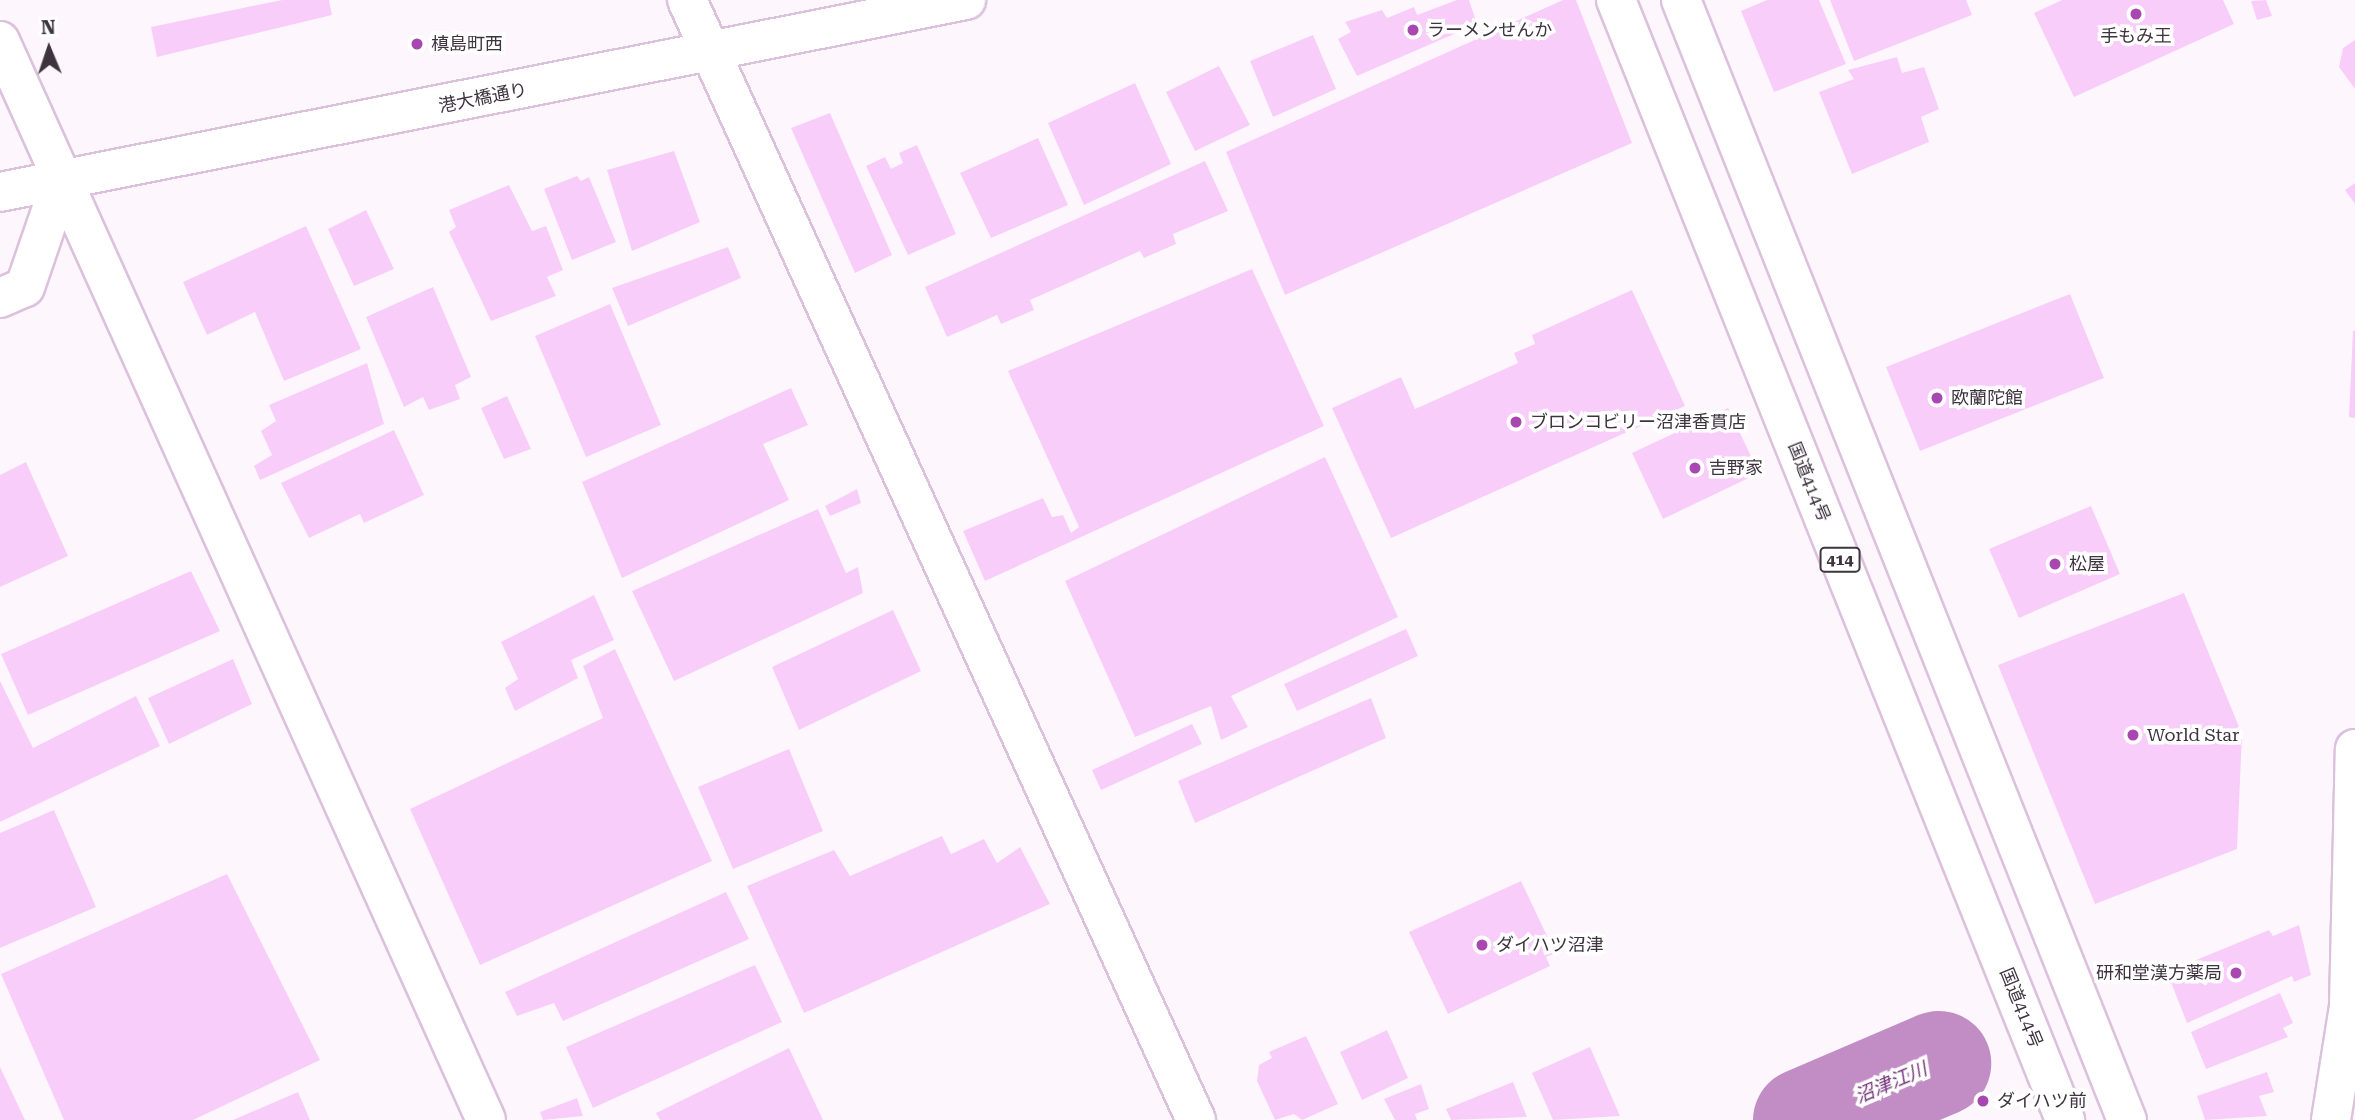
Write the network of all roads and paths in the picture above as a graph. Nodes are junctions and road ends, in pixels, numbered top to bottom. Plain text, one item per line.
1 (687, 0) edge
2 (966, 0) edge
3 (1615, 0) edge
4 (1681, 0) edge
5 (0, 40) edge
6 (708, 54) junction
7 (62, 179) junction
8 (0, 192) edge
9 (0, 298) edge
10 (2355, 749) edge
11 (486, 1120) edge
12 (1196, 1120) edge
13 (2066, 1120) edge
14 (2127, 1120) edge
15 (2331, 1120) edge

1 - 6 main road
2 - 6 main road, 港大橋通り
3 - 13 main road, 国道414号 / 414
4 - 14 main road
5 - 7 main road
6 - 7 main road, 港大橋通り
6 - 12 main road
7 - 8 main road, 港大橋通り
7 - 9 main road
7 - 11 main road
10 - 15 main road

